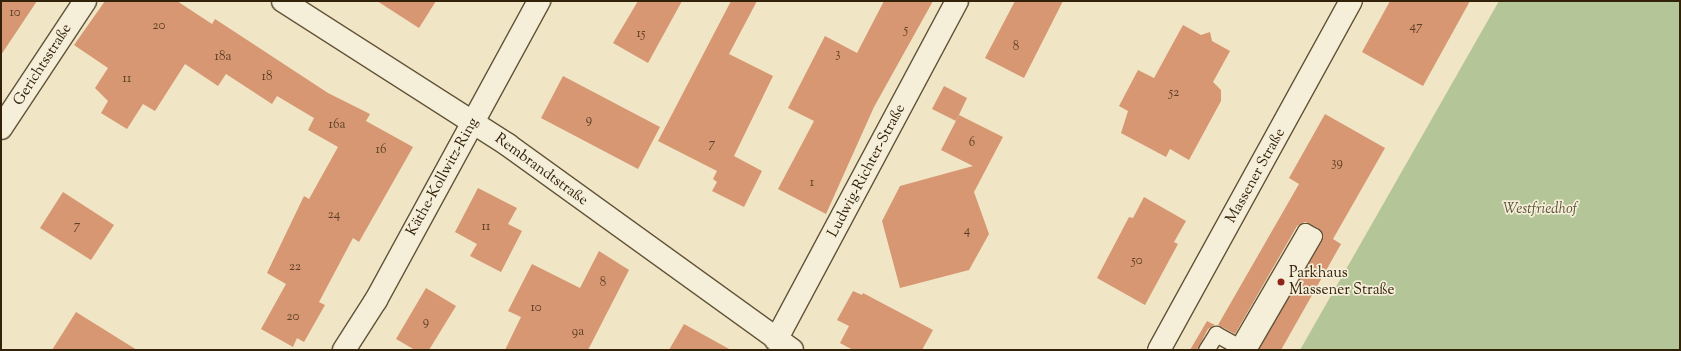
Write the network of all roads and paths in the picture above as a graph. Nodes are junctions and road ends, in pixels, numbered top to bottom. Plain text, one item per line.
1 (85, 1) edge
2 (283, 1) edge
3 (539, 1) edge
4 (957, 1) edge
5 (1351, 1) edge
6 (474, 122) junction
7 (1, 128) edge
8 (784, 345) edge
9 (344, 350) edge
10 (1159, 350) edge
11 (1206, 350) edge
12 (1248, 350) edge

1 - 7 street, Gerichtsstraße
2 - 6 street, Rembrandtstraße
3 - 6 street, Käthe-Kollwitz-Ring
4 - 8 street, Ludwig-Richter-Straße
5 - 10 street, Massener Straße
6 - 8 street, Rembrandtstraße
6 - 9 street, Käthe-Kollwitz-Ring
11 - 12 lane

